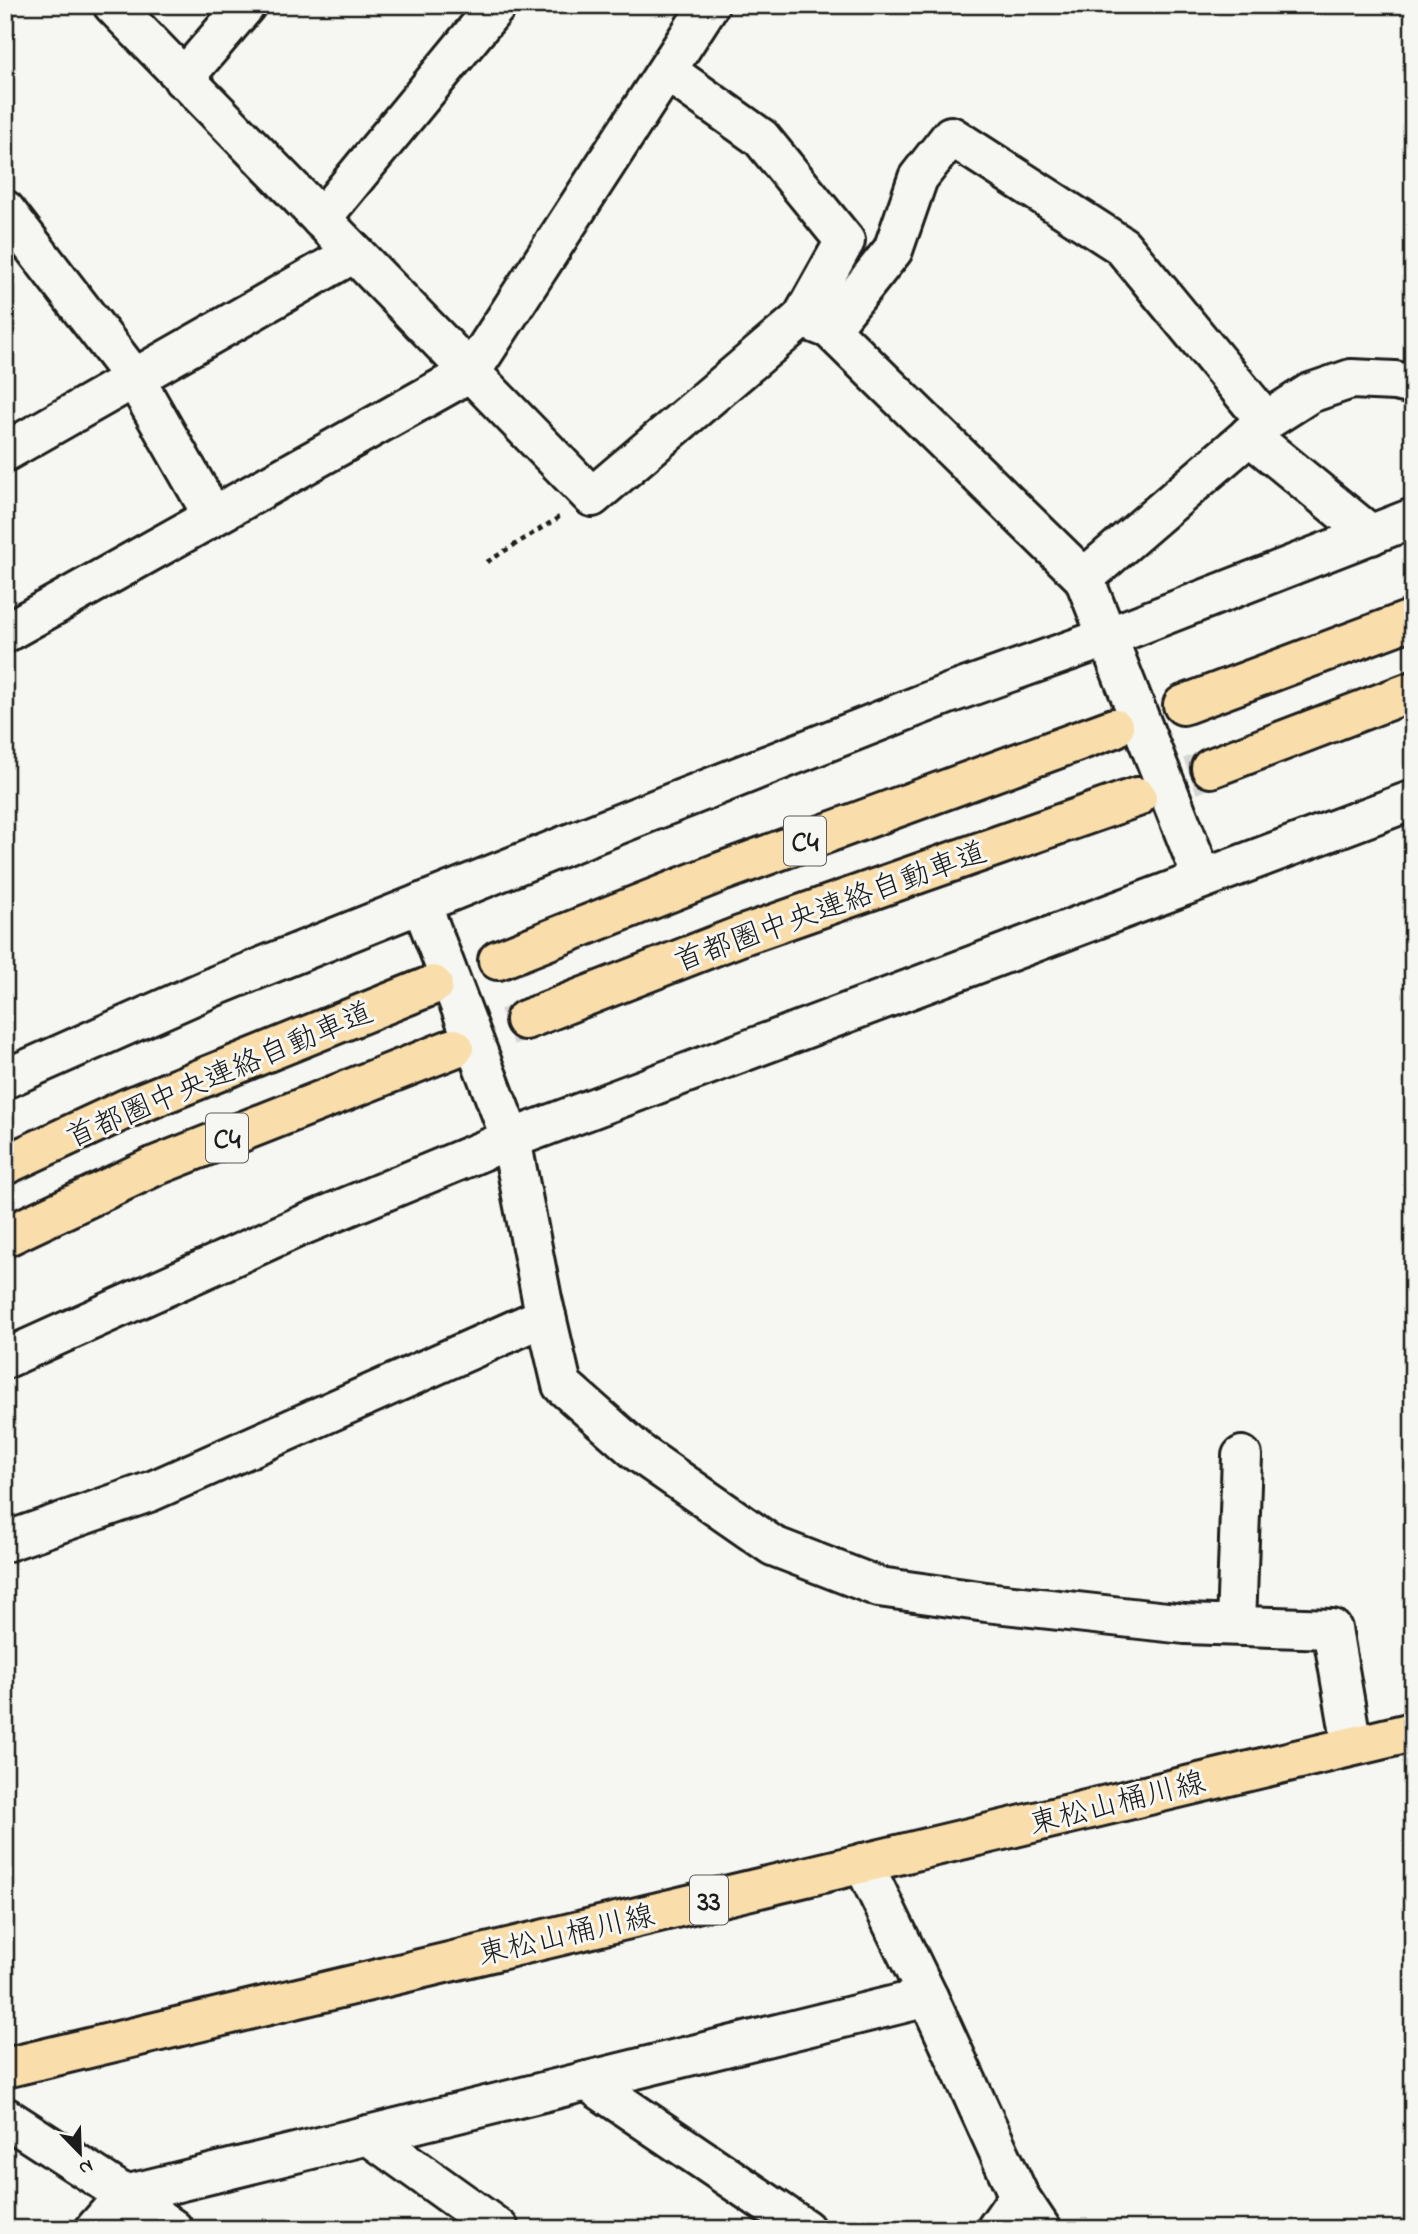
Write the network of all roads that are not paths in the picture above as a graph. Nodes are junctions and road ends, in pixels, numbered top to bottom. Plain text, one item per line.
1 (113, 5) edge
2 (246, 5) edge
3 (497, 5) edge
4 (709, 5) edge
5 (667, 71) junction
6 (183, 79) junction
7 (5, 210) edge
8 (321, 219) junction
9 (355, 253) junction
10 (816, 324) junction
11 (471, 372) junction
12 (135, 379) junction
13 (1413, 386) edge
14 (1258, 428) junction
15 (5, 452) edge
16 (213, 516) junction
17 (1413, 518) edge
18 (1371, 535) junction
19 (1084, 578) junction
20 (1413, 619) edge
21 (5, 633) edge
22 (1108, 637) junction
23 (1413, 691) edge
24 (1183, 705) dead end
25 (1114, 729) dead end
26 (1211, 768) tunnel mouth
27 (1137, 797) tunnel mouth
28 (1413, 800) edge
29 (1202, 877) junction
30 (421, 903) junction
31 (498, 960) tunnel mouth
32 (433, 985) tunnel mouth
33 (525, 1020) tunnel mouth
34 (454, 1048) tunnel mouth
35 (5, 1079) edge
36 (511, 1139) junction
37 (5, 1165) edge
38 (5, 1237) edge
39 (546, 1316) junction
40 (5, 1359) edge
41 (1242, 1456) dead end
42 (5, 1542) edge
43 (1236, 1625) junction
44 (1413, 1732) edge
45 (1352, 1745) junction
46 (863, 1863) junction
47 (928, 1997) junction
48 (5, 2068) edge
49 (587, 2081) junction
50 (5, 2117) edge
51 (368, 2136) junction
52 (125, 2195) junction
53 (1019, 2196) junction
54 (95, 2229) edge
55 (173, 2229) edge
56 (499, 2229) edge
57 (805, 2229) edge
58 (996, 2229) edge
59 (1041, 2229) edge

1 - 6 street
2 - 6 street
3 - 8 street
4 - 5 street
5 - 10 street
5 - 11 street
6 - 8 street
7 - 12 street
8 - 9 street
9 - 11 street
9 - 12 street
10 - 11 street
10 - 14 street
10 - 19 street
11 - 16 street
12 - 15 street
12 - 16 street
13 - 14 street
14 - 18 street
14 - 19 street
16 - 21 street
17 - 18 street
18 - 22 street
19 - 22 street
20 - 24 main road
22 - 29 street
22 - 30 street
23 - 26 main road
25 - 31 main road, C4
27 - 33 main road, 首都圏中央連絡自動車道 / C4
28 - 29 street
29 - 36 street
30 - 35 street
30 - 36 street
32 - 37 main road, 首都圏中央連絡自動車道 / C4
34 - 38 main road, 首都圏中央連絡自動車道 / C4
36 - 39 street
36 - 40 street
39 - 42 street
39 - 43 street
41 - 43 street
43 - 45 street
44 - 45 main road, 東松山桶川線 / 33
45 - 46 main road, 東松山桶川線 / 33
46 - 47 street
46 - 48 main road, 東松山桶川線 / 33
47 - 49 street
47 - 53 street
49 - 51 street
49 - 57 street
50 - 52 street
51 - 52 street
51 - 56 street
52 - 54 street
52 - 55 street
53 - 58 street
53 - 59 street

